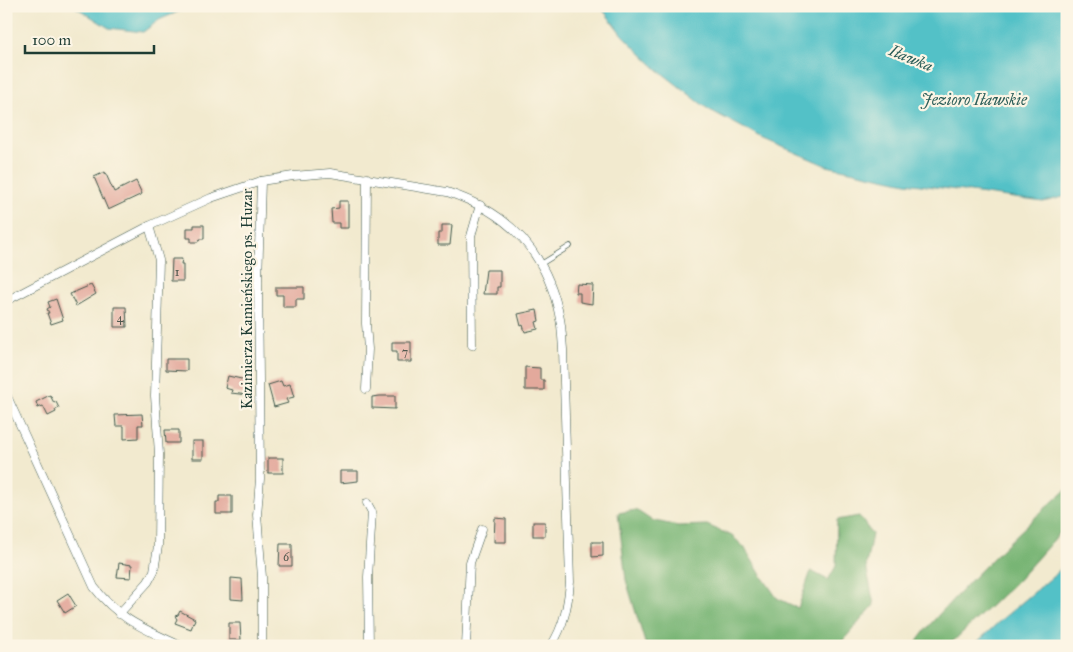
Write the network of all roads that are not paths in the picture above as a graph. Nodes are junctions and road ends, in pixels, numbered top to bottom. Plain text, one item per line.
1 (367, 178) junction
2 (261, 181) junction
3 (480, 205) junction
4 (149, 226) junction
5 (570, 246) dead end
6 (542, 264) junction
7 (6, 301) edge
8 (472, 345) dead end
9 (366, 389) dead end
10 (6, 394) edge
11 (367, 503) dead end
12 (482, 529) dead end
13 (119, 614) junction
14 (181, 646) edge
15 (262, 646) edge
16 (369, 646) edge
17 (466, 646) edge
18 (551, 646) edge

1 - 2 street
1 - 3 street
1 - 9 street
2 - 4 street
2 - 15 street, Kazimierza Kamieńskiego ps. Huzar
3 - 6 street
3 - 8 street
4 - 7 street
4 - 13 street
5 - 6 lane
6 - 18 street
10 - 13 street
11 - 16 street
12 - 17 street
13 - 14 street

